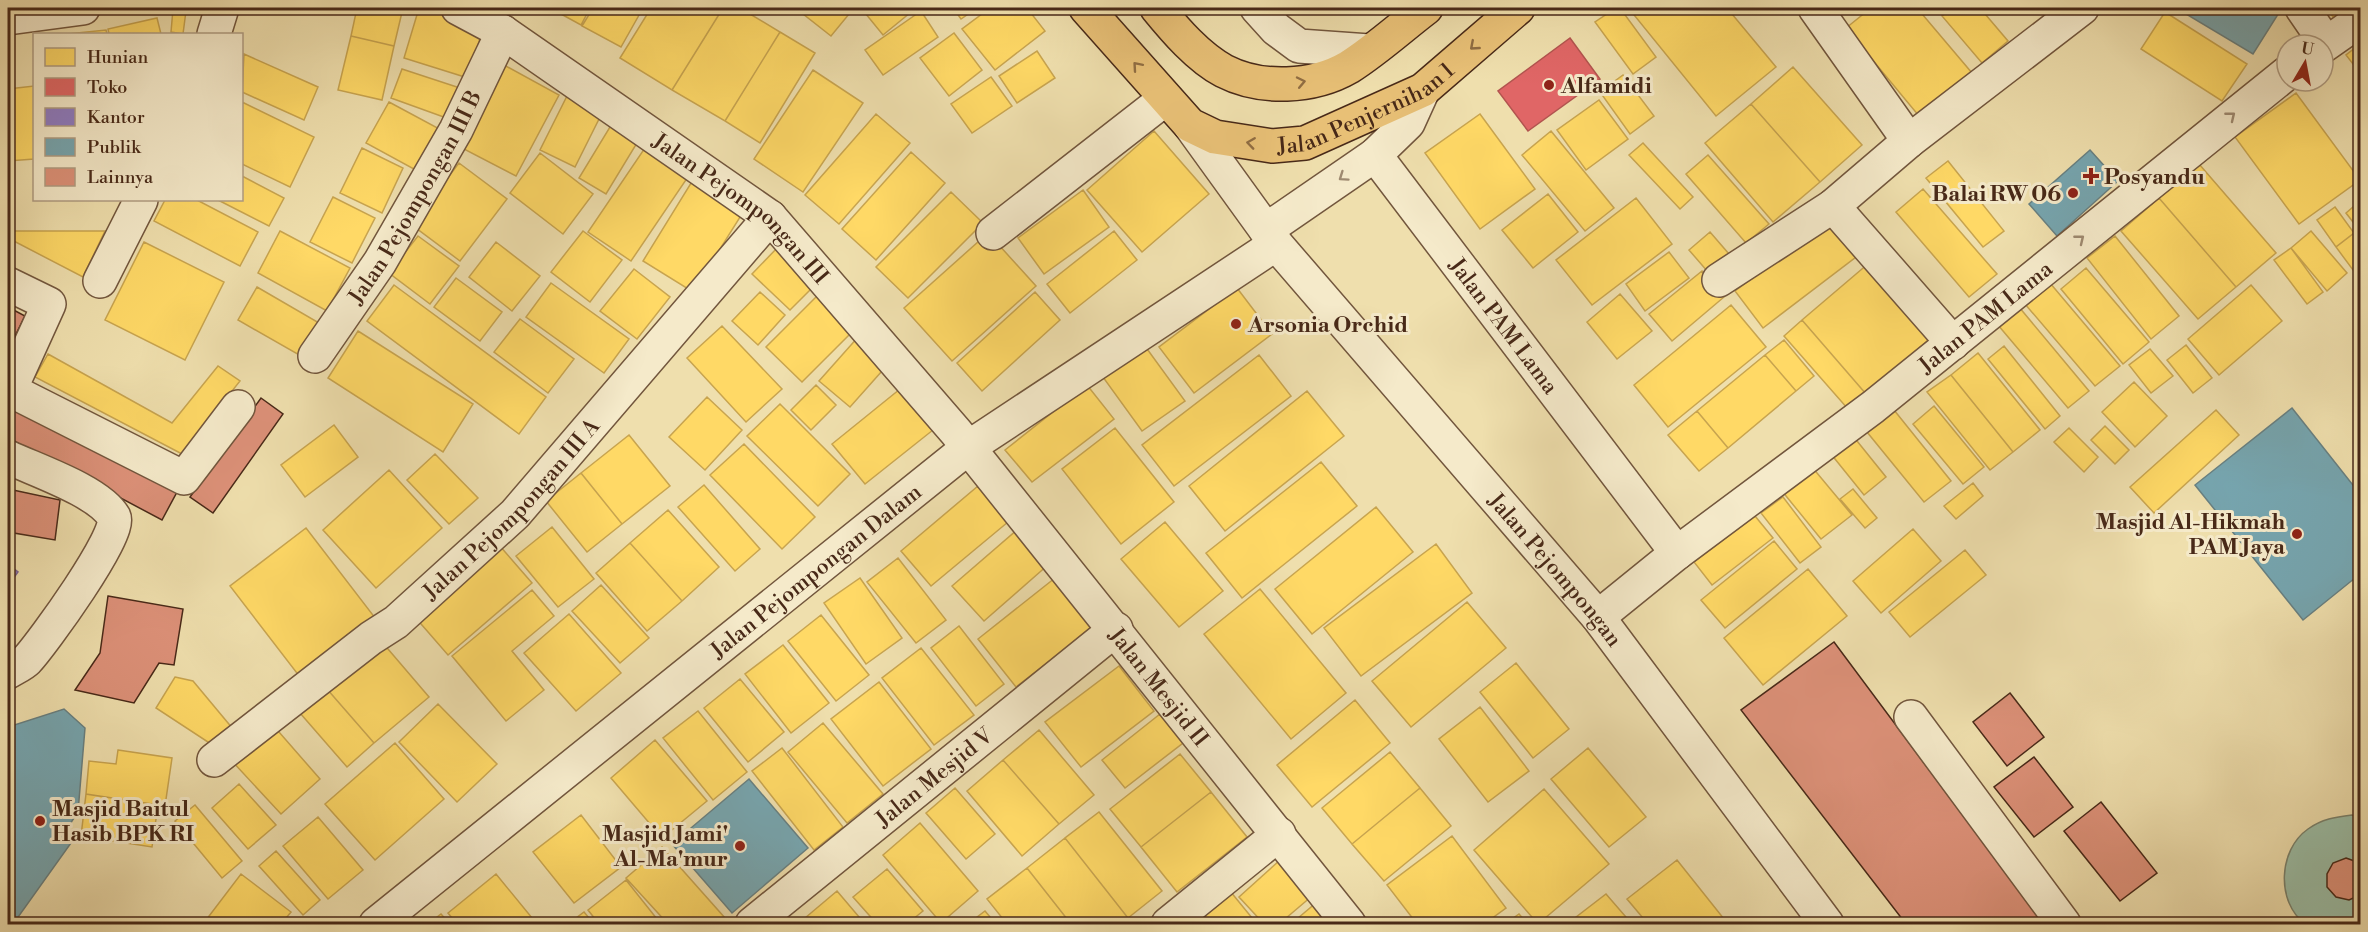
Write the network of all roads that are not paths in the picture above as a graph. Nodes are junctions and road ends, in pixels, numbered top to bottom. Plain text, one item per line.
1 (83, 8) edge
2 (222, 8) edge
3 (458, 8) edge
4 (1086, 8) edge
5 (1157, 8) edge
6 (1257, 8) edge
7 (1426, 8) edge
8 (1518, 8) edge
9 (1815, 8) edge
10 (2082, 8) edge
11 (2302, 8) edge
12 (8, 18) edge
13 (2361, 20) edge
14 (498, 22) edge
15 (214, 33) edge
16 (2318, 33) edge
17 (2335, 37) edge
18 (1369, 51) junction
19 (2275, 83) edge
20 (1423, 90) junction
21 (1165, 99) junction
22 (1190, 125) junction
23 (1909, 141) junction
24 (1375, 155) junction
25 (140, 201) edge
26 (1833, 206) junction
27 (770, 217) junction
28 (993, 233) dead end
29 (1271, 237) junction
30 (1719, 280) dead end
31 (100, 281) dead end
32 (8, 284) edge
33 (1953, 343) junction
34 (315, 356) dead end
35 (238, 407) dead end
36 (969, 447) junction
37 (8, 457) edge
38 (1677, 553) junction
39 (1598, 617) junction
40 (1116, 629) junction
41 (8, 672) edge
42 (1911, 717) dead end
43 (214, 760) dead end
44 (1279, 834) junction
45 (376, 924) edge
46 (752, 924) edge
47 (1168, 924) edge
48 (1349, 924) edge
49 (1827, 924) edge
50 (2064, 924) edge

1 - 12 street
2 - 15 street
3 - 14 street, Jalan Pejompongan III
21 -> 4 main road, Jalan Pejompongan
5 -> 18 main road, Jalan Penjernihan 1
6 - 18 street, Jalan Penjernihan 1
7 - 18 main road, Jalan Penjernihan 1
8 -> 20 main road, Jalan Penjernihan 1
9 - 23 street
10 - 23 street
11 - 16 street
13 - 17 street
14 - 27 street, Jalan Pejompongan III
14 - 34 street, Jalan Pejompongan III B
33 -> 19 street, Jalan PAM Lama
20 -> 22 main road, Jalan Penjernihan 1
20 - 24 street
21 - 22 main road, Jalan Pejompongan
21 - 28 street
22 - 29 street, Jalan Pejompongan
23 - 26 street
24 -> 29 street
24 - 38 street, Jalan PAM Lama
25 - 31 street
26 - 30 street
26 - 33 street
27 - 36 street, Jalan Pejompongan III
27 - 43 street, Jalan Pejompongan III A
29 - 36 street, Jalan Pejompongan Dalam
29 - 39 street, Jalan Pejompongan
32 - 35 street
33 - 38 street, Jalan PAM Lama
36 - 40 street, Jalan Mesjid II
36 - 45 street, Jalan Pejompongan Dalam
37 - 41 street
38 - 39 street, Jalan PAM Lama
39 - 49 street, Jalan Pejompongan
40 - 44 street, Jalan Mesjid II
40 - 46 street, Jalan Mesjid V
42 - 50 street
44 - 47 street
44 - 48 street, Jalan Mesjid II

